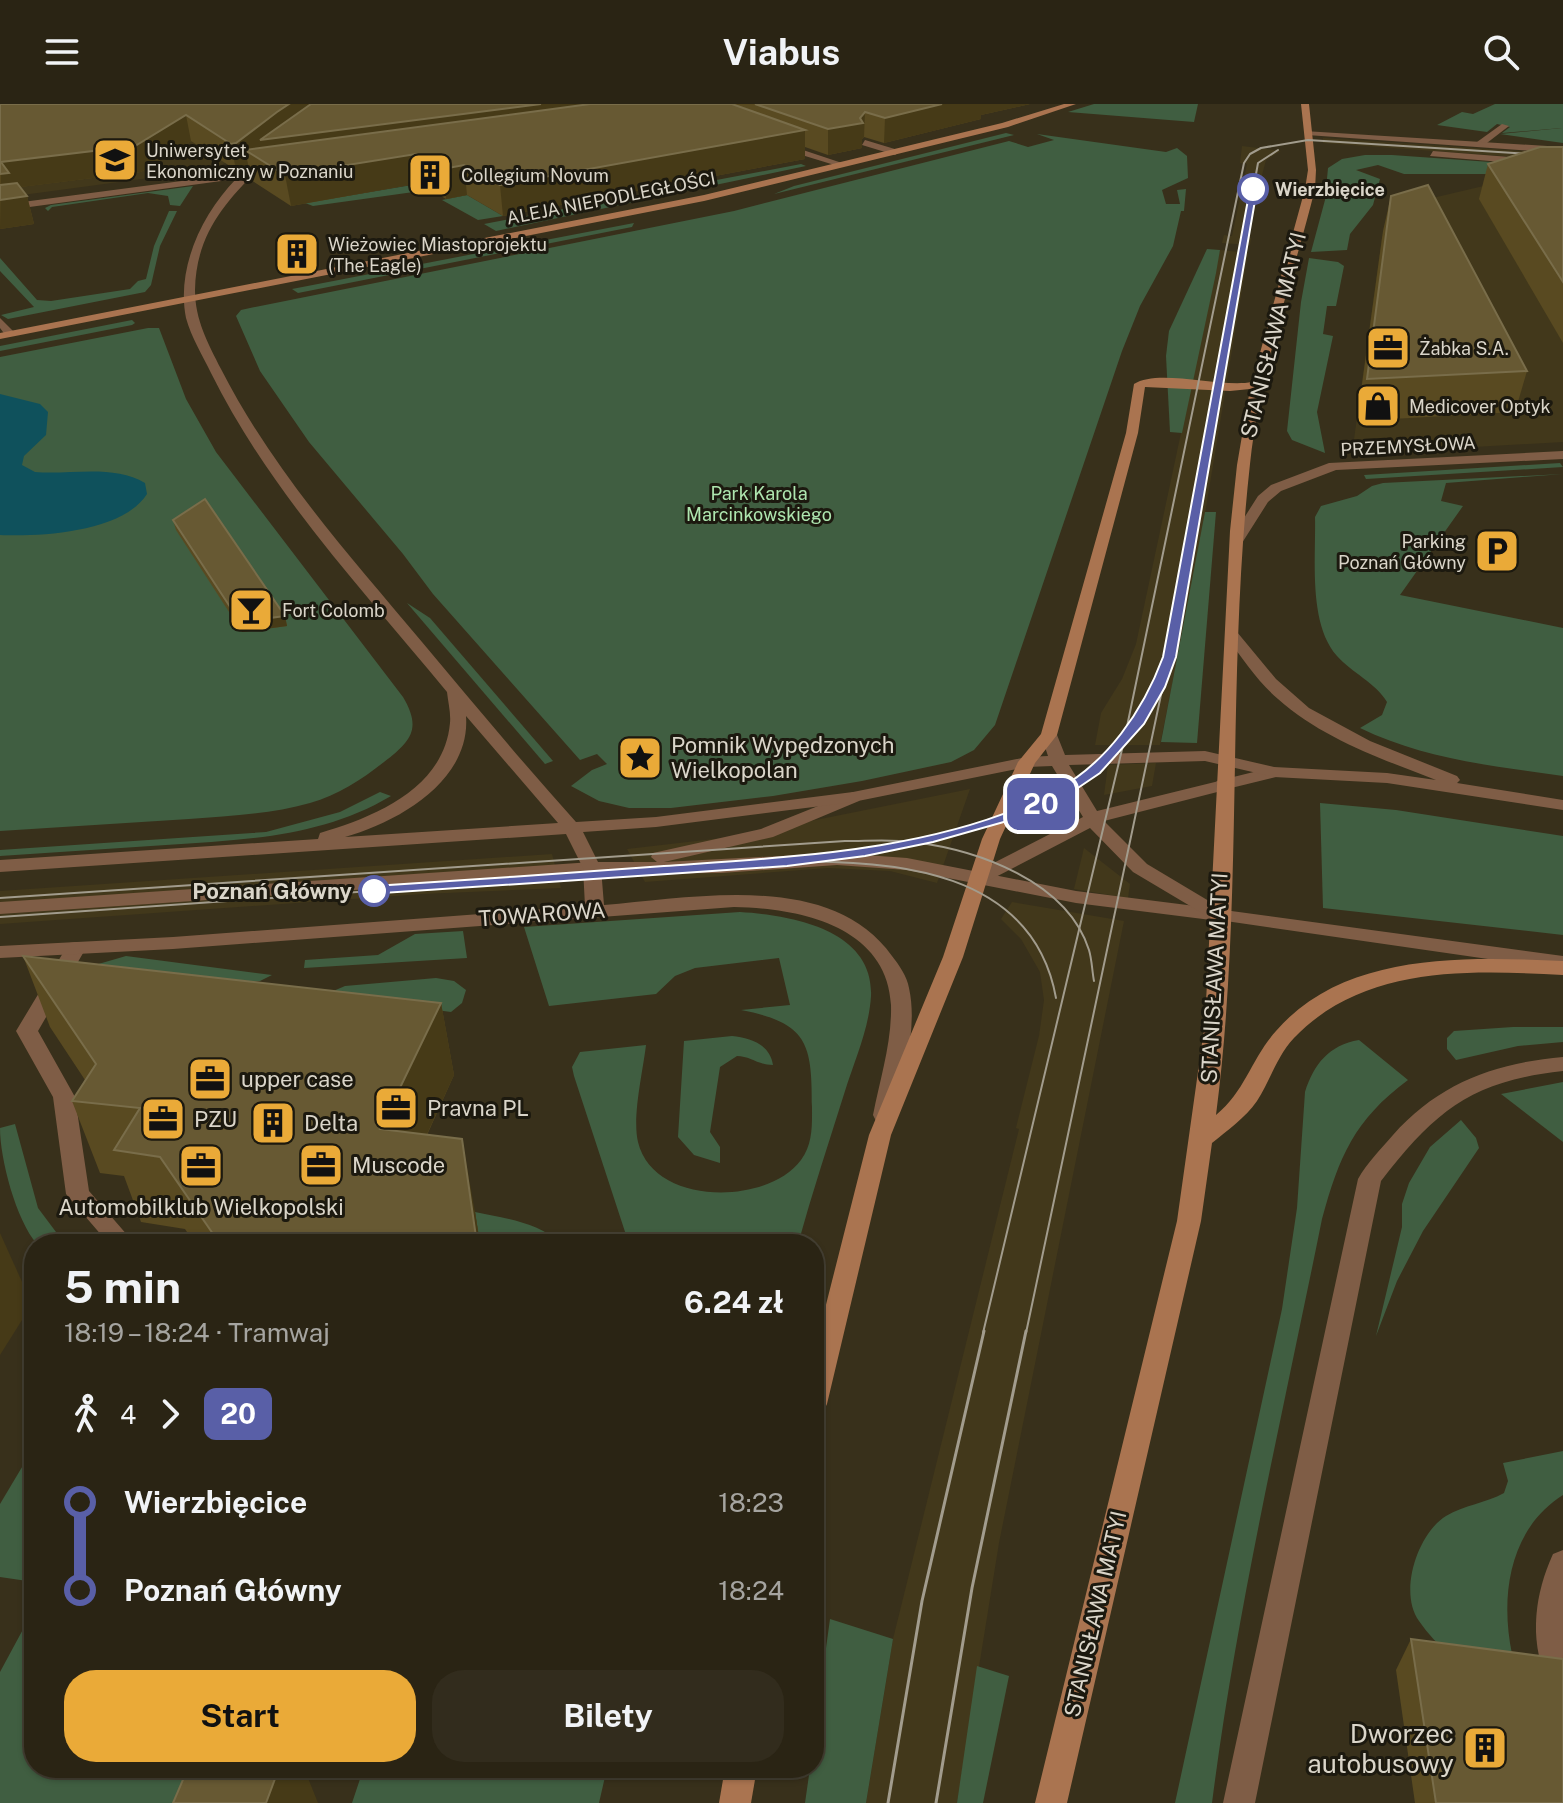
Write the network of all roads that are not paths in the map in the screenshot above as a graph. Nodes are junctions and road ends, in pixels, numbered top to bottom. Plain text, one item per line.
1 (1072, 104) edge
2 (1305, 104) edge
3 (1505, 126) dead end
4 (1313, 142) junction
5 (774, 143) edge
6 (865, 143) edge
7 (1480, 144) junction
8 (277, 148) edge
9 (1563, 150) edge
10 (898, 152) junction
11 (1420, 154) dead end
12 (1563, 164) edge
13 (844, 165) junction
14 (264, 172) edge
15 (240, 176) junction
16 (0, 208) edge
17 (190, 299) junction
18 (0, 321) edge
19 (5, 335) edge
20 (1259, 384) junction
21 (1563, 455) edge
22 (1237, 540) junction
23 (1232, 635) junction
24 (455, 692) junction
25 (1049, 735) junction
26 (1057, 759) junction
27 (1225, 760) junction
28 (1027, 762) junction
29 (1274, 772) junction
30 (1223, 785) junction
31 (1484, 793) junction
32 (853, 797) junction
33 (1563, 805) edge
34 (1093, 819) junction
35 (572, 828) junction
36 (251, 851) junction
37 (0, 866) edge
38 (592, 868) junction
39 (979, 878) junction
40 (0, 908) edge
41 (595, 910) junction
42 (1219, 915) junction
43 (76, 948) junction
44 (0, 952) edge
45 (1563, 966) edge
46 (1563, 1064) edge
47 (880, 1135) junction
48 (1202, 1139) junction
49 (114, 1234) edge
50 (824, 1363) edge
51 (1563, 1563) edge
52 (1557, 1668) edge
53 (739, 1778) edge
54 (735, 1803) edge
55 (1051, 1803) edge
56 (1239, 1803) edge

1 - 10 street, ALEJA NIEPODLEGŁOŚCI
2 - 4 street, STANISŁAWA MATYI
3 - 7 street
4 - 7 street
4 - 20 street, STANISŁAWA MATYI
5 - 13 street
6 - 10 street
7 - 9 street
8 - 15 street
10 - 13 street, ALEJA NIEPODLEGŁOŚCI
11 - 12 street
13 - 17 street, ALEJA NIEPODLEGŁOŚCI
14 - 15 street
15 - 16 street
15 - 17 street
17 - 19 street, ALEJA NIEPODLEGŁOŚCI
17 - 24 street
18 - 19 street
20 - 22 street, STANISŁAWA MATYI
20 - 25 street
21 - 22 street, PRZEMYSŁOWA
22 - 23 street, STANISŁAWA MATYI
23 - 27 street, STANISŁAWA MATYI
23 - 31 street
24 - 35 street
24 - 36 street
25 - 26 street
25 - 28 street
26 - 27 street, TOWAROWA
26 - 28 street, TOWAROWA
26 - 34 street
27 - 29 street, TOWAROWA
27 - 30 street, STANISŁAWA MATYI
28 - 32 street, TOWAROWA
28 - 39 street
29 - 30 street
29 - 31 street
30 - 34 street
30 - 42 street, STANISŁAWA MATYI
31 - 33 street
32 - 35 street, TOWAROWA
32 - 38 street, TOWAROWA
34 - 39 street
34 - 42 street
35 - 36 street, TOWAROWA
35 - 38 street
36 - 37 street, TOWAROWA
38 - 39 street, TOWAROWA
38 - 40 street, TOWAROWA
38 - 41 street
39 - 42 street, TOWAROWA
39 - 47 street
41 - 43 street, TOWAROWA
41 - 47 street, TOWAROWA
42 - 45 street, TOWAROWA
42 - 48 street, STANISŁAWA MATYI
43 - 44 street, TOWAROWA
43 - 49 street
45 - 48 street
46 - 56 street
47 - 50 street
48 - 55 street, STANISŁAWA MATYI
51 - 52 street
53 - 54 street

